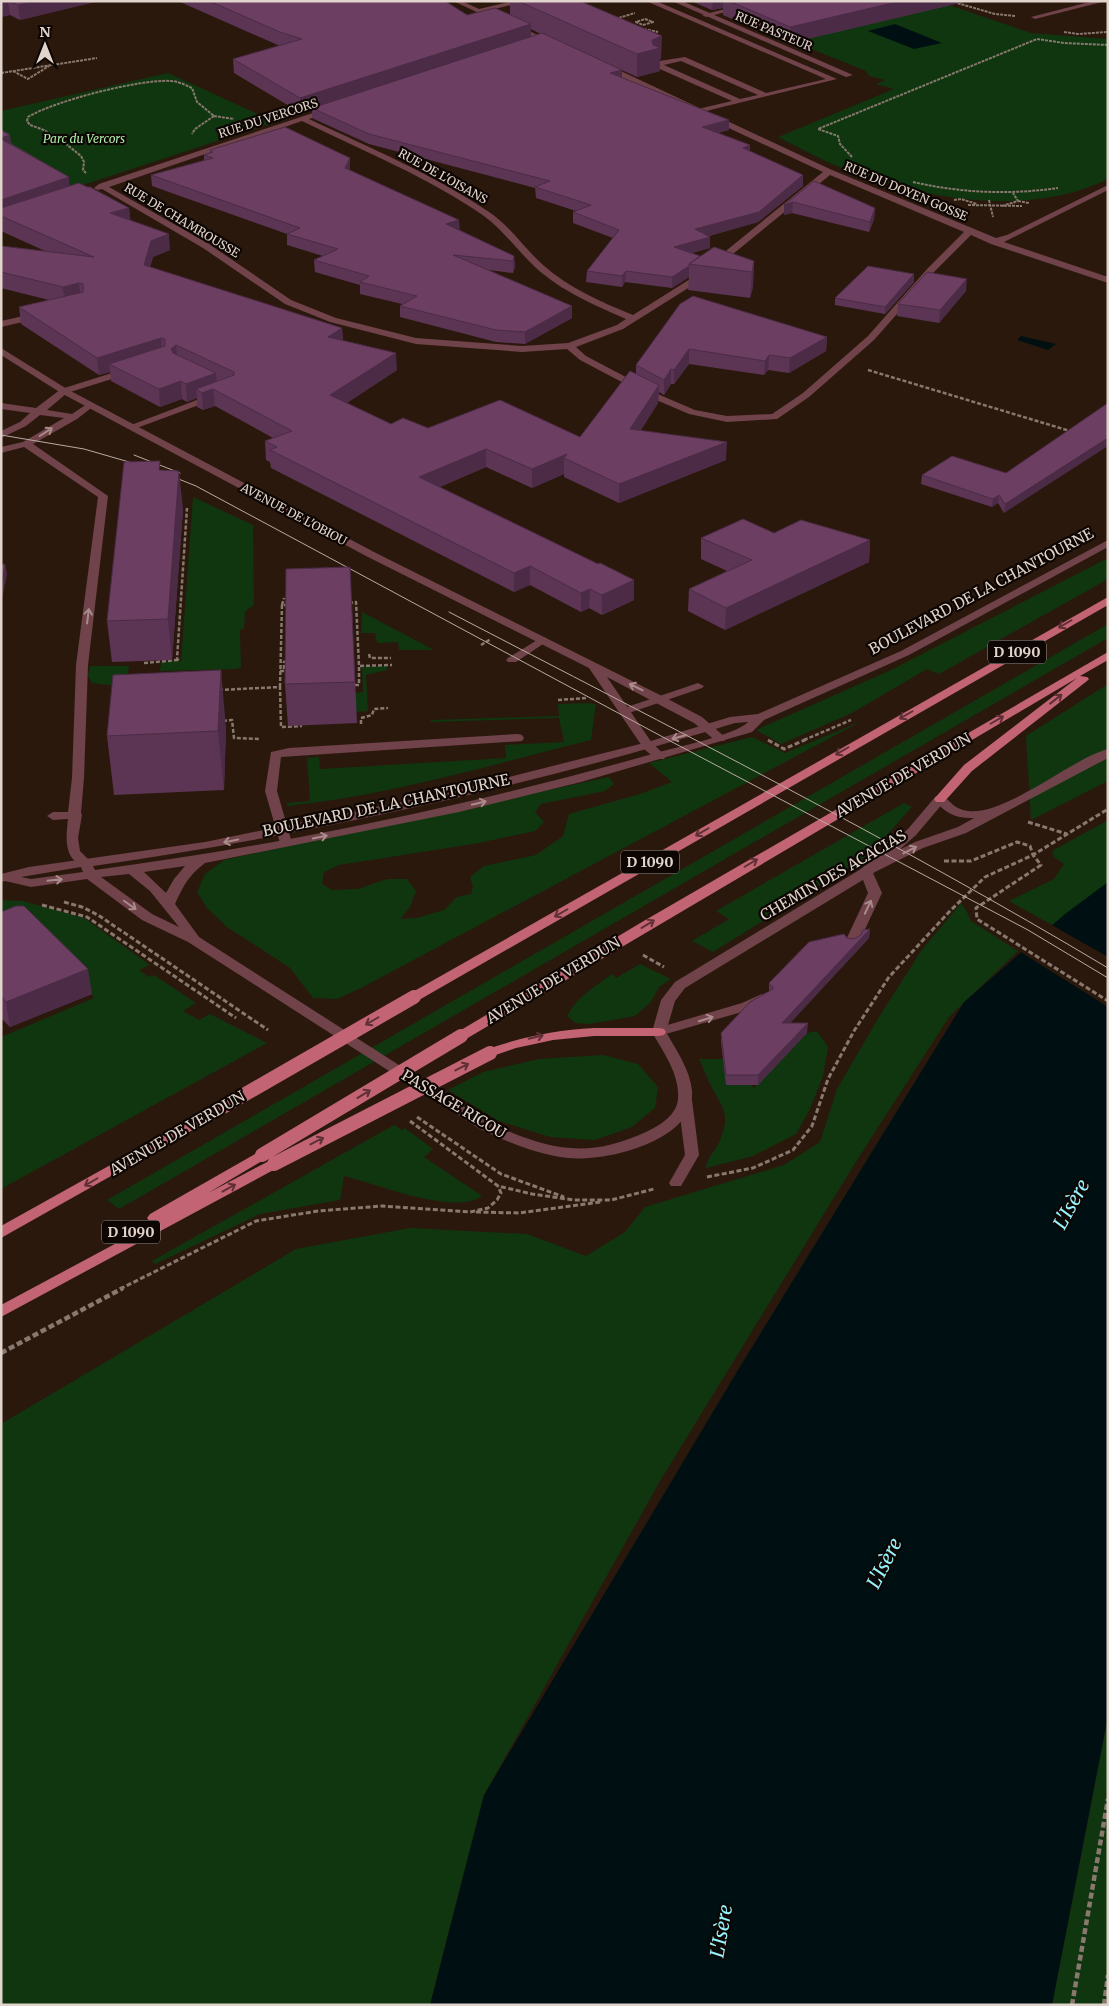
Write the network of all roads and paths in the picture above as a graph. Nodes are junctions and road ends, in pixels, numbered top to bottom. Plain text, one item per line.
1 (456, 1) edge
2 (524, 1) edge
3 (649, 1) edge
4 (675, 1) edge
5 (766, 1) edge
6 (950, 1) edge
7 (1059, 1) edge
8 (1103, 1) edge
9 (661, 6) junction
10 (1075, 7) junction
11 (478, 11) junction
12 (706, 14) junction
13 (1035, 17) joint
14 (616, 21) junction
15 (624, 21) edge
16 (613, 22) edge
17 (636, 22) dead end
18 (629, 23) edge
19 (644, 25) dead end
20 (636, 27) edge
21 (644, 30) junction
22 (639, 31) edge
23 (662, 33) dead end
24 (542, 39) junction
25 (529, 43) edge
26 (1108, 45) edge
27 (560, 46) edge
28 (97, 58) dead end
29 (594, 62) edge
30 (52, 65) junction
31 (13, 71) junction
32 (1, 73) edge
33 (833, 79) junction
34 (764, 95) junction
35 (738, 101) junction
36 (338, 106) edge
37 (701, 111) junction
38 (303, 118) junction
39 (212, 148) junction
40 (855, 159) dead end
41 (829, 172) junction
42 (907, 180) dead end
43 (101, 187) junction
44 (1060, 187) dead end
45 (1108, 187) edge
46 (1012, 192) junction
47 (963, 205) dead end
48 (1031, 206) dead end
49 (997, 207) junction
50 (969, 232) junction
51 (994, 242) junction
52 (1108, 280) edge
53 (47, 313) edge
54 (634, 319) junction
55 (1, 324) edge
56 (569, 346) junction
57 (1, 351) edge
58 (844, 362) junction
59 (136, 369) edge
60 (64, 391) junction
61 (221, 394) edge
62 (90, 405) junction
63 (1, 406) edge
64 (38, 412) junction
65 (74, 417) junction
66 (131, 427) junction
67 (1074, 432) edge
68 (1, 435) edge
69 (26, 444) junction
70 (1, 450) edge
71 (187, 508) dead end
72 (1108, 543) edge
73 (284, 598) edge
74 (1108, 600) edge
75 (346, 603) edge
76 (282, 605) junction
77 (291, 605) edge
78 (542, 640) junction
79 (370, 654) dead end
80 (1108, 657) edge
81 (391, 658) dead end
82 (512, 660) dead end
83 (288, 661) edge
84 (144, 663) dead end
85 (392, 664) dead end
86 (359, 666) junction
87 (593, 666) junction
88 (280, 671) junction
89 (355, 685) edge
90 (698, 686) dead end
91 (280, 687) junction
92 (213, 690) edge
93 (592, 698) dead end
94 (558, 700) dead end
95 (662, 700) junction
96 (388, 708) dead end
97 (626, 711) junction
98 (760, 717) junction
99 (853, 719) dead end
100 (223, 721) dead end
101 (353, 724) edge
102 (308, 726) dead end
103 (708, 729) junction
104 (760, 735) dead end
105 (518, 738) dead end
106 (720, 738) junction
107 (648, 746) junction
108 (1108, 754) edge
109 (275, 755) junction
110 (660, 756) junction
111 (940, 799) junction
112 (1011, 804) junction
113 (1108, 809) edge
114 (995, 813) junction
115 (76, 814) junction
116 (54, 816) dead end
117 (282, 830) junction
118 (1068, 834) junction
119 (286, 843) junction
120 (1034, 855) junction
121 (202, 860) junction
122 (86, 863) junction
123 (134, 870) junction
124 (866, 872) junction
125 (91, 876) junction
126 (4, 878) edge
127 (28, 882) junction
128 (46, 902) dead end
129 (55, 902) dead end
130 (168, 904) junction
131 (194, 939) junction
132 (852, 942) edge
133 (764, 996) edge
134 (1108, 1001) edge
135 (236, 1018) dead end
136 (268, 1030) dead end
137 (659, 1032) junction
138 (685, 1100) junction
139 (409, 1112) dead end
140 (403, 1116) dead end
141 (268, 1159) junction
142 (676, 1183) junction
143 (498, 1186) junction
144 (574, 1200) junction
145 (611, 1200) junction
146 (470, 1212) junction
147 (1, 1233) edge
148 (1, 1310) edge
149 (1, 1354) edge
150 (1108, 1799) edge
151 (1108, 1975) edge
152 (1072, 2005) edge
153 (1104, 2005) edge

1 - 11 street
2 - 11 street
3 - 9 street
4 - 12 street, RUE PASTEUR
5 - 12 street
6 - 13 path
7 - 10 street
8 - 10 street
9 - 14 path
9 - 33 street
10 - 13 street
11 - 24 street
12 - 33 street, RUE PASTEUR
14 - 15 path
14 - 16 path
17 - 18 path
19 - 21 path
20 - 21 path
21 - 22 path
21 - 23 path
24 - 25 street
24 - 27 street
26 - 40 path
28 - 30 path
29 - 37 street, RUE DU DOYEN GOSSE
30 - 31 path
30 - 31 path
31 - 32 path
33 - 34 street
34 - 35 street
34 - 35 street
35 - 37 street
36 - 38 street, RUE DU VERCORS
37 - 41 street, RUE DU DOYEN GOSSE
38 - 39 street, RUE DU VERCORS
38 - 54 street, RUE DE L'OISANS
39 - 43 street, RUE DU VERCORS
39 - 43 path
41 - 50 street, RUE DU DOYEN GOSSE
41 - 54 street, RUE DE CHAMROUSSE
42 - 46 path
43 - 56 street, RUE DE CHAMROUSSE
44 - 46 path
45 - 51 street
46 - 49 path
47 - 49 path
48 - 49 path
50 - 51 street, RUE DU DOYEN GOSSE
50 - 58 street
51 - 52 street, RUE DU DOYEN GOSSE
53 - 55 street
54 - 56 street, RUE DE CHAMROUSSE
56 - 58 street
57 - 60 street, AVENUE DE L'OBIOU
58 - 67 path
59 - 60 street
60 - 62 street, AVENUE DE L'OBIOU
60 - 64 street
61 - 66 street
62 - 65 street
62 - 66 street, AVENUE DE L'OBIOU
63 - 64 street
64 - 65 street
64 - 68 street
69 -> 65 street
66 - 78 street, AVENUE DE L'OBIOU
69 - 70 street
115 -> 69 street
71 - 84 path
72 - 98 street, BOULEVARD DE LA CHANTOURNE
73 - 76 path
74 -> 147 main road, AVENUE DE VERDUN / D 1090, bridge
75 - 86 path
76 - 77 path
76 - 88 path
78 - 82 street
78 - 87 street, AVENUE DE L'OBIOU
79 - 81 path
111 -> 80 main road
141 -> 80 main road, AVENUE DE VERDUN, bridge
83 - 88 path
85 - 86 path
86 - 89 path
95 -> 87 street, AVENUE DE L'OBIOU
87 - 97 street, AVENUE DE L'OBIOU
88 - 91 path
90 - 95 street
91 - 92 path
91 - 102 path
93 - 94 path
95 - 97 street
95 - 103 street, AVENUE DE L'OBIOU
96 - 101 path
97 - 107 street, AVENUE DE L'OBIOU
98 - 103 street, BOULEVARD DE LA CHANTOURNE
98 - 106 street, BOULEVARD DE LA CHANTOURNE
99 - 104 path
100 - 109 path
103 - 106 street, AVENUE DE L'OBIOU
103 -> 107 street, BOULEVARD DE LA CHANTOURNE
105 - 109 street
106 - 110 street, BOULEVARD DE LA CHANTOURNE
107 - 110 street, AVENUE DE L'OBIOU
107 - 117 street, BOULEVARD DE LA CHANTOURNE
108 - 112 street, CHEMIN DES ACACIAS
109 - 117 street
119 -> 110 street, BOULEVARD DE LA CHANTOURNE
111 - 114 street
111 - 124 street
112 - 114 street, CHEMIN DES ACACIAS
112 - 118 path
113 - 118 path
124 -> 114 street, CHEMIN DES ACACIAS
115 - 116 street
115 - 122 street
117 - 119 street
117 -> 122 street, BOULEVARD DE LA CHANTOURNE
118 - 120 path
119 - 121 street, BOULEVARD DE LA CHANTOURNE
120 - 134 path
120 - 142 path
121 - 123 street, BOULEVARD DE LA CHANTOURNE
121 - 130 street
122 - 123 street
122 - 125 street
122 - 126 street, BOULEVARD DE LA CHANTOURNE
123 - 125 street, BOULEVARD DE LA CHANTOURNE
123 - 130 street
132 -> 124 street
124 - 137 street, CHEMIN DES ACACIAS
127 -> 125 street, BOULEVARD DE LA CHANTOURNE
125 -> 131 street
126 - 127 street, BOULEVARD DE LA CHANTOURNE
127 - 128 path
127 - 135 path
129 - 136 path
130 - 131 street
131 - 138 street, PASSAGE RICOU
137 -> 133 street
137 - 138 street
141 -> 137 main road, bridge
138 - 142 street
139 - 144 path
140 - 143 path
148 -> 141 main road
142 - 145 path
143 - 144 path
143 - 146 path
144 - 145 path
145 - 146 path
146 - 149 path
150 - 152 path
151 - 153 path

